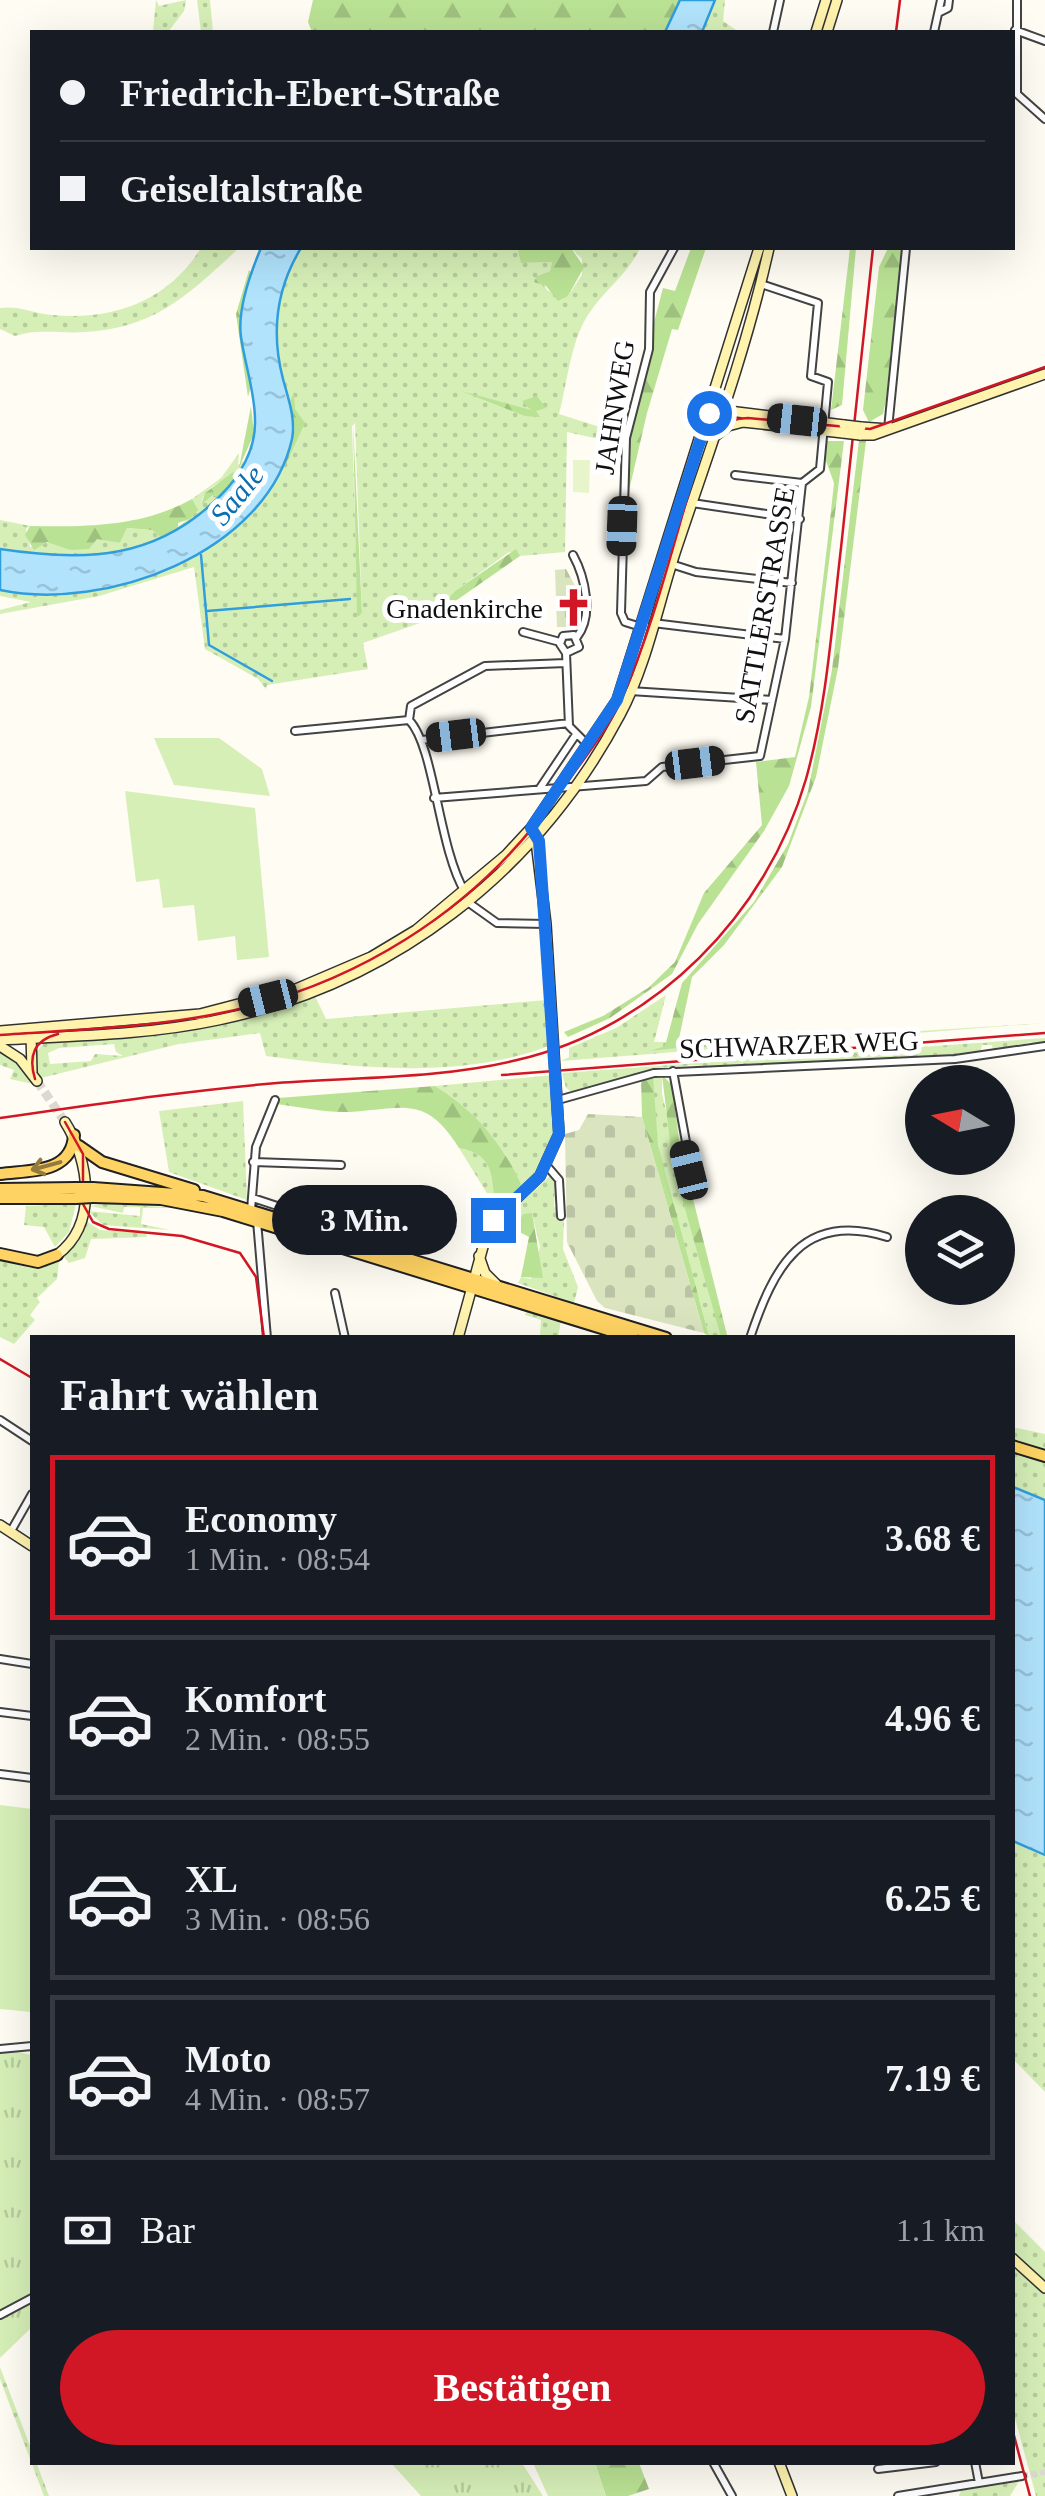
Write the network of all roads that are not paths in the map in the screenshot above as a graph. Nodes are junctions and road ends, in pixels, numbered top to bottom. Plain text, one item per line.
1 (780, 0) edge
2 (826, 0) edge
3 (837, 0) edge
4 (941, 0) edge
5 (949, 0) edge
6 (1017, 0) edge
7 (940, 12) junction
8 (773, 30) edge
9 (817, 30) edge
10 (828, 30) edge
11 (935, 30) edge
12 (1015, 30) junction
13 (1045, 41) edge
14 (1045, 119) edge
15 (673, 250) edge
16 (758, 250) edge
17 (768, 250) edge
18 (906, 250) edge
19 (760, 284) junction
20 (1045, 374) edge
21 (709, 413) junction
22 (722, 415) junction
23 (743, 422) junction
24 (826, 427) junction
25 (888, 430) junction
26 (712, 439) junction
27 (735, 475) dead end
28 (802, 483) junction
29 (692, 503) junction
30 (800, 519) junction
31 (573, 555) dead end
32 (671, 564) junction
33 (792, 584) junction
34 (647, 625) junction
35 (523, 632) dead end
36 (577, 637) junction
37 (785, 639) junction
38 (560, 642) junction
39 (566, 653) junction
40 (566, 663) junction
41 (630, 691) junction
42 (772, 700) junction
43 (409, 720) junction
44 (569, 723) junction
45 (295, 731) dead end
46 (576, 736) junction
47 (422, 740) junction
48 (588, 745) junction
49 (573, 786) junction
50 (540, 788) junction
51 (557, 789) junction
52 (434, 798) junction
53 (534, 832) junction
54 (468, 898) junction
55 (546, 924) junction
56 (31, 1033) junction
57 (2, 1040) edge
58 (1045, 1046) edge
59 (674, 1072) junction
60 (275, 1100) dead end
61 (558, 1100) junction
62 (65, 1122) tunnel mouth
63 (77, 1141) junction
64 (253, 1162) junction
65 (340, 1164) dead end
66 (547, 1166) junction
67 (0, 1174) edge
68 (0, 1189) edge
69 (694, 1191) dead end
70 (76, 1193) junction
71 (93, 1193) junction
72 (203, 1196) junction
73 (0, 1201) edge
74 (252, 1204) junction
75 (561, 1216) dead end
76 (257, 1221) junction
77 (887, 1237) dead end
78 (372, 1242) junction
79 (398, 1246) dead end
80 (0, 1254) edge
81 (57, 1254) joint
82 (479, 1255) junction
83 (472, 1282) junction
84 (498, 1285) junction
85 (335, 1293) dead end
86 (268, 1335) edge
87 (344, 1335) edge
88 (459, 1335) edge
89 (625, 1335) edge
90 (656, 1335) edge
91 (751, 1335) edge
92 (0, 1420) edge
93 (30, 1440) edge
94 (1015, 1447) edge
95 (1045, 1456) edge
96 (30, 1498) edge
97 (0, 1525) edge
98 (11, 1531) junction
99 (30, 1545) edge
100 (0, 1660) edge
101 (30, 1664) edge
102 (0, 1712) edge
103 (30, 1716) edge
104 (0, 1774) edge
105 (30, 1778) edge
106 (30, 2046) edge
107 (0, 2049) edge
108 (1015, 2261) edge
109 (1045, 2288) edge
110 (30, 2299) edge
111 (0, 2315) edge
112 (716, 2465) edge
113 (780, 2465) edge
114 (911, 2465) edge
115 (976, 2465) edge
116 (878, 2469) dead end
117 (1022, 2476) tunnel mouth
118 (979, 2483) junction
119 (732, 2496) edge
120 (792, 2496) edge
121 (898, 2496) edge

1 - 8 street
2 - 9 main road
3 - 10 main road
4 - 7 street
5 - 7 street
6 - 12 street
7 - 11 street
12 - 13 street
12 - 14 street
15 - 34 street, JAHNWEG
16 - 21 main road
17 - 19 main road
18 - 25 street
19 - 22 main road
19 - 24 street, SATTLERSTRASSE
20 - 25 main road
21 - 22 main road
21 - 34 main road
22 - 23 main road
22 - 24 main road
22 - 26 main road
23 - 24 main road
23 - 26 main road
24 - 25 main road, bridge
24 - 28 street, SATTLERSTRASSE
26 - 29 main road
27 - 28 street
28 - 30 street, SATTLERSTRASSE
29 - 30 street
29 - 32 main road
30 - 33 street, SATTLERSTRASSE
31 - 36 street
32 - 33 street
32 - 34 main road
33 - 37 street, SATTLERSTRASSE
34 - 37 street
34 - 41 main road
34 - 48 main road
35 - 38 street
36 - 38 street
36 - 39 street
37 - 42 street, SATTLERSTRASSE
38 - 39 street
39 - 40 street
40 - 43 street
40 - 44 street
41 - 42 street
41 - 49 main road
42 - 49 street, SATTLERSTRASSE
43 - 45 street
43 - 47 street
44 - 46 street
44 - 47 street
46 - 48 street
46 - 50 street
47 - 52 street
48 - 51 main road
49 - 51 street
49 - 53 main road
50 - 51 street
50 - 52 street
51 - 53 main road
52 - 54 street
53 - 54 main road
53 - 55 main road
54 - 55 street
54 - 56 main road
55 - 61 main road
56 - 57 main road
56 - 57 main road
58 - 59 street, SCHWARZER WEG
59 - 61 street, SCHWARZER WEG
59 - 69 street
60 - 64 street
61 - 66 main road
62 - 63 main road
63 -> 67 main road
63 - 72 main road
63 - 81 main road
64 - 65 street
64 - 74 street
66 - 75 street
66 - 82 main road
68 - 70 main road
70 - 71 main road, bridge
70 - 73 main road
71 - 72 main road
71 - 76 main road
72 - 74 main road
74 - 78 main road
76 - 83 main road
76 - 86 street
77 - 91 street
78 - 79 street
78 - 83 main road
80 - 81 main road
82 - 83 main road
82 - 84 main road
83 - 84 main road
83 - 88 main road
83 - 89 main road
84 - 90 main road
85 - 87 street
92 - 93 street
94 - 95 main road
96 - 98 street
97 - 98 main road
98 - 99 main road
100 - 101 street
102 - 103 street
104 - 105 street
106 - 107 street
108 - 109 main road
110 - 111 street
112 - 119 street
113 - 120 main road
114 - 116 street
115 - 118 street
117 - 118 street
118 - 121 street

